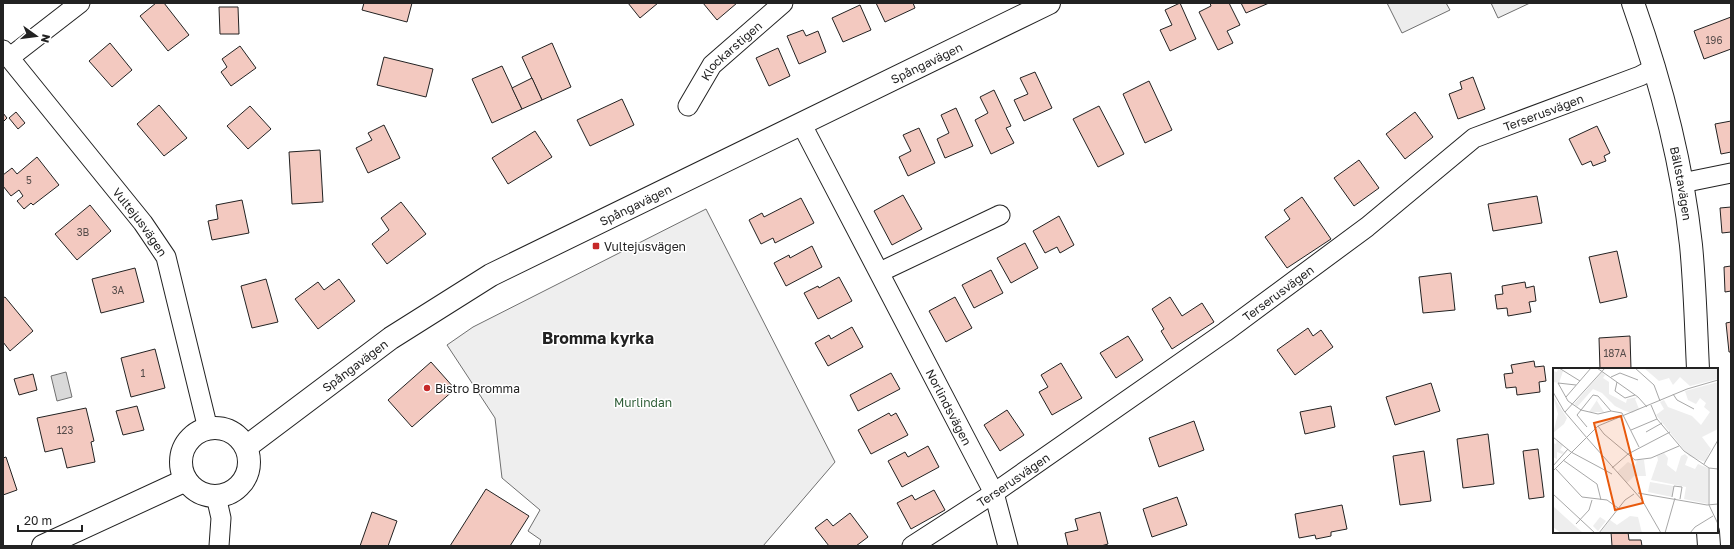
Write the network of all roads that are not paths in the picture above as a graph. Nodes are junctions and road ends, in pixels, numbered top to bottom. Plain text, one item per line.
1 (80, 3) edge
2 (783, 3) edge
3 (1050, 3) edge
4 (1633, 3) edge
5 (6, 54) edge
6 (1656, 68) junction
7 (688, 106) dead end
8 (802, 125) junction
9 (1731, 173) edge
10 (1682, 183) junction
11 (1000, 215) dead end
12 (880, 272) junction
13 (1698, 368) edge
14 (208, 429) junction
15 (246, 447) junction
16 (186, 480) junction
17 (994, 493) junction
18 (216, 496) junction
19 (1708, 533) edge
20 (43, 546) edge
21 (219, 546) edge
22 (912, 546) edge
23 (1008, 546) edge
24 (1709, 546) edge

1 - 5 street
2 - 7 street, Klockarstigen
3 - 8 street, Spångavägen
4 - 6 street, Bällstavägen
5 - 14 street, Vultejusvägen
6 - 10 street, Bällstavägen
6 - 17 street, Terserusvägen
8 - 12 street, Norlindsvägen
8 - 15 street, Spångavägen
9 - 10 street
10 - 13 street, Bällstavägen
11 - 12 street
12 - 17 street, Norlindsvägen
14 - 15 street
14 - 16 street
15 - 18 street
16 - 18 street
16 - 20 street
17 - 22 street, Terserusvägen
17 - 23 street, Norlindsvägen
18 - 21 street
19 - 24 street

